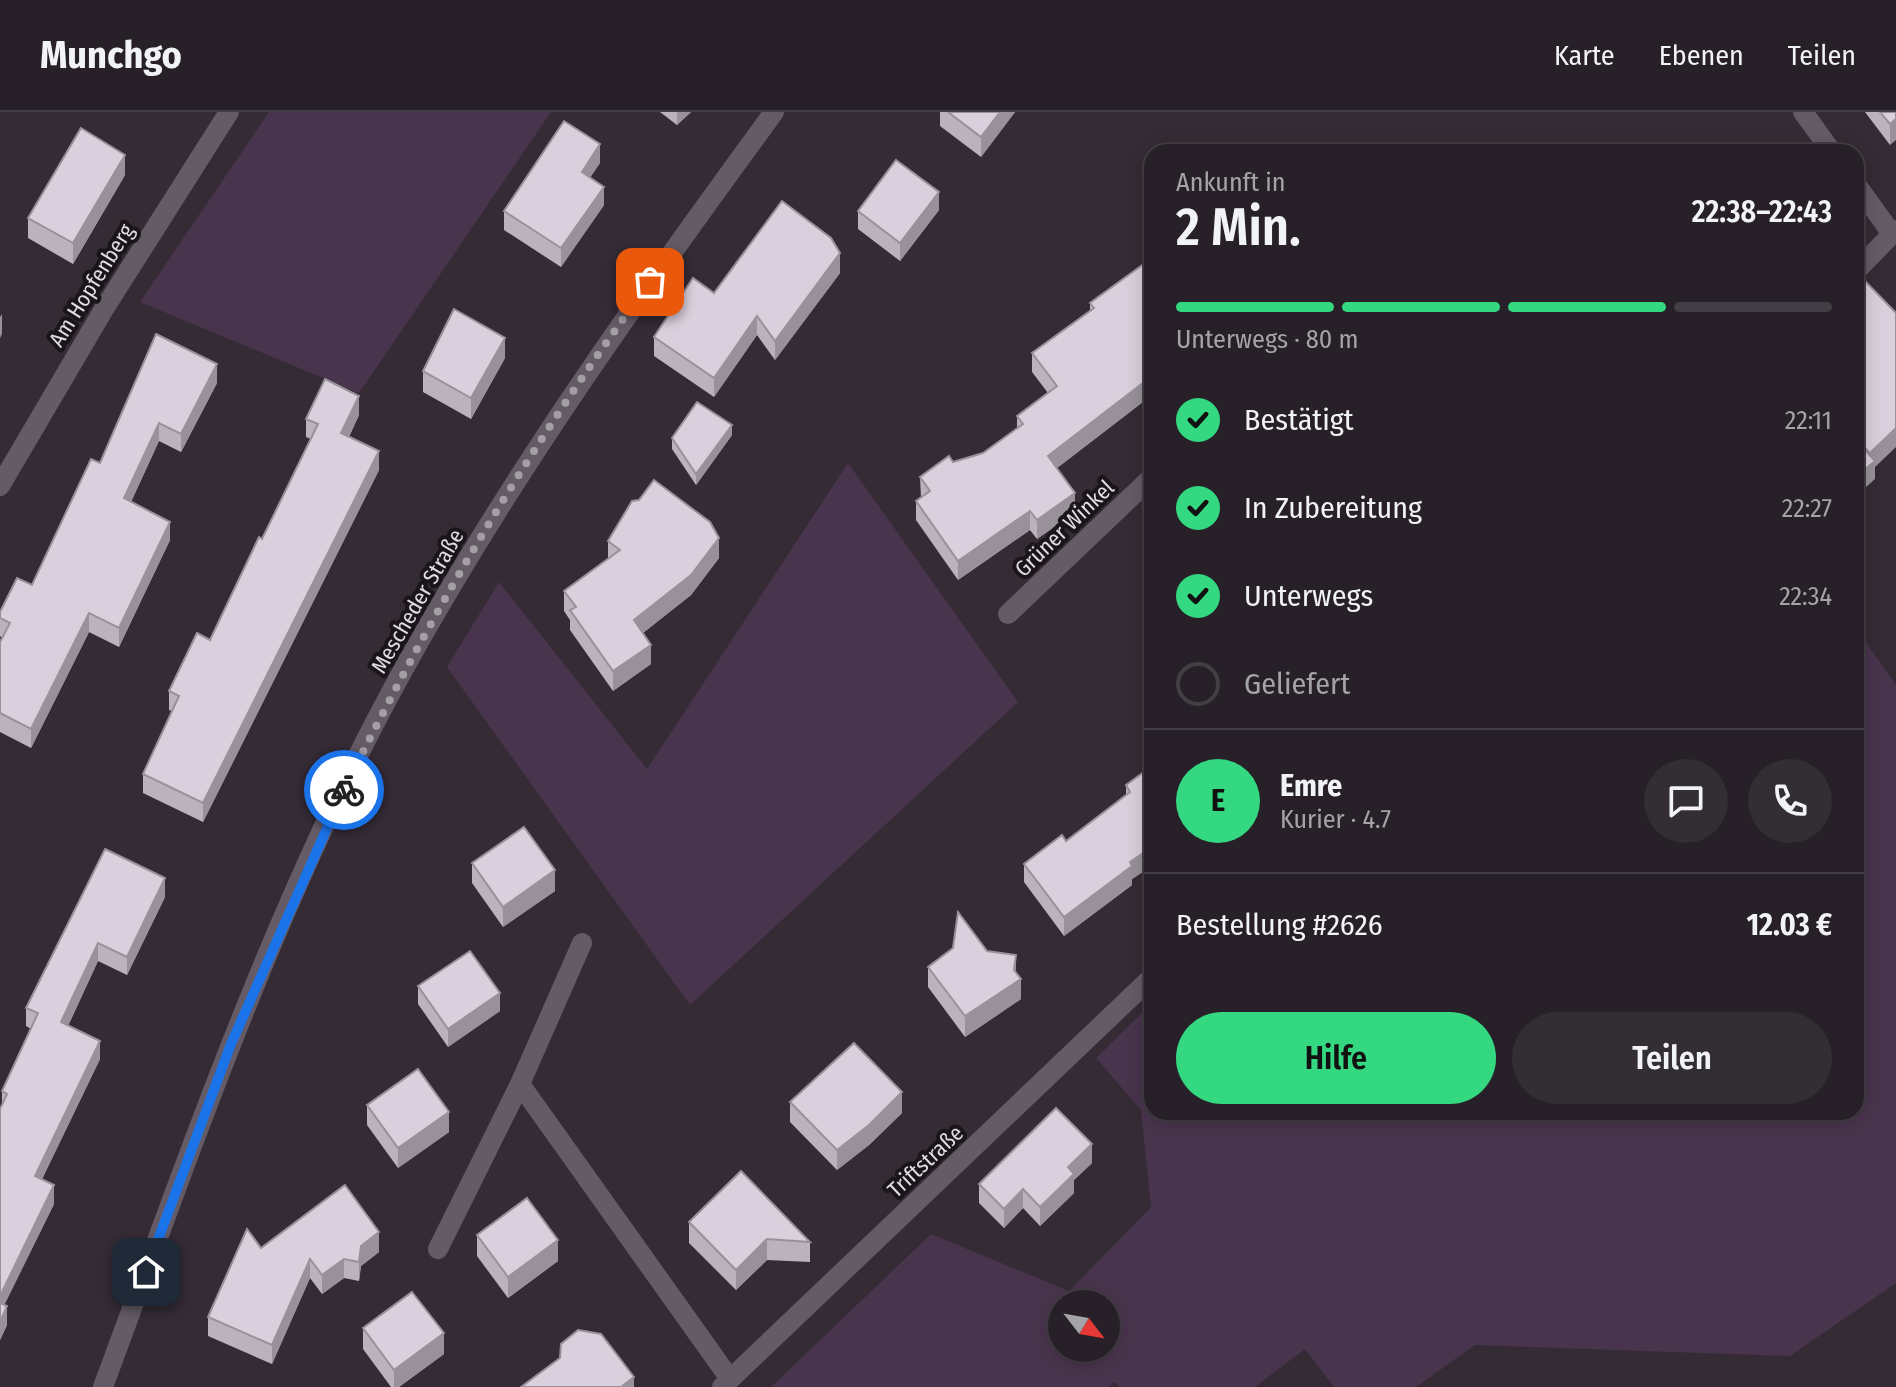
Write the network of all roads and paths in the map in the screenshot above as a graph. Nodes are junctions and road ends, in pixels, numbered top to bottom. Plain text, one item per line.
1 (229, 112) edge
2 (774, 112) edge
3 (1803, 112) edge
4 (1826, 144) edge
5 (1864, 194) edge
6 (1894, 232) edge
7 (1864, 263) edge
8 (1144, 485) edge
9 (0, 486) edge
10 (1008, 614) dead end
11 (582, 943) dead end
12 (1144, 985) edge
13 (520, 1084) junction
14 (438, 1249) dead end
15 (726, 1383) edge
16 (103, 1387) edge

1 - 9 street, Am Hopfenberg
2 - 16 street, Mescheder Straße
3 - 4 street
5 - 6 street
6 - 7 street
8 - 10 street, Grüner Winkel
11 - 13 street
12 - 15 street, Triftstraße
13 - 14 street
13 - 15 street, Triftstraße

